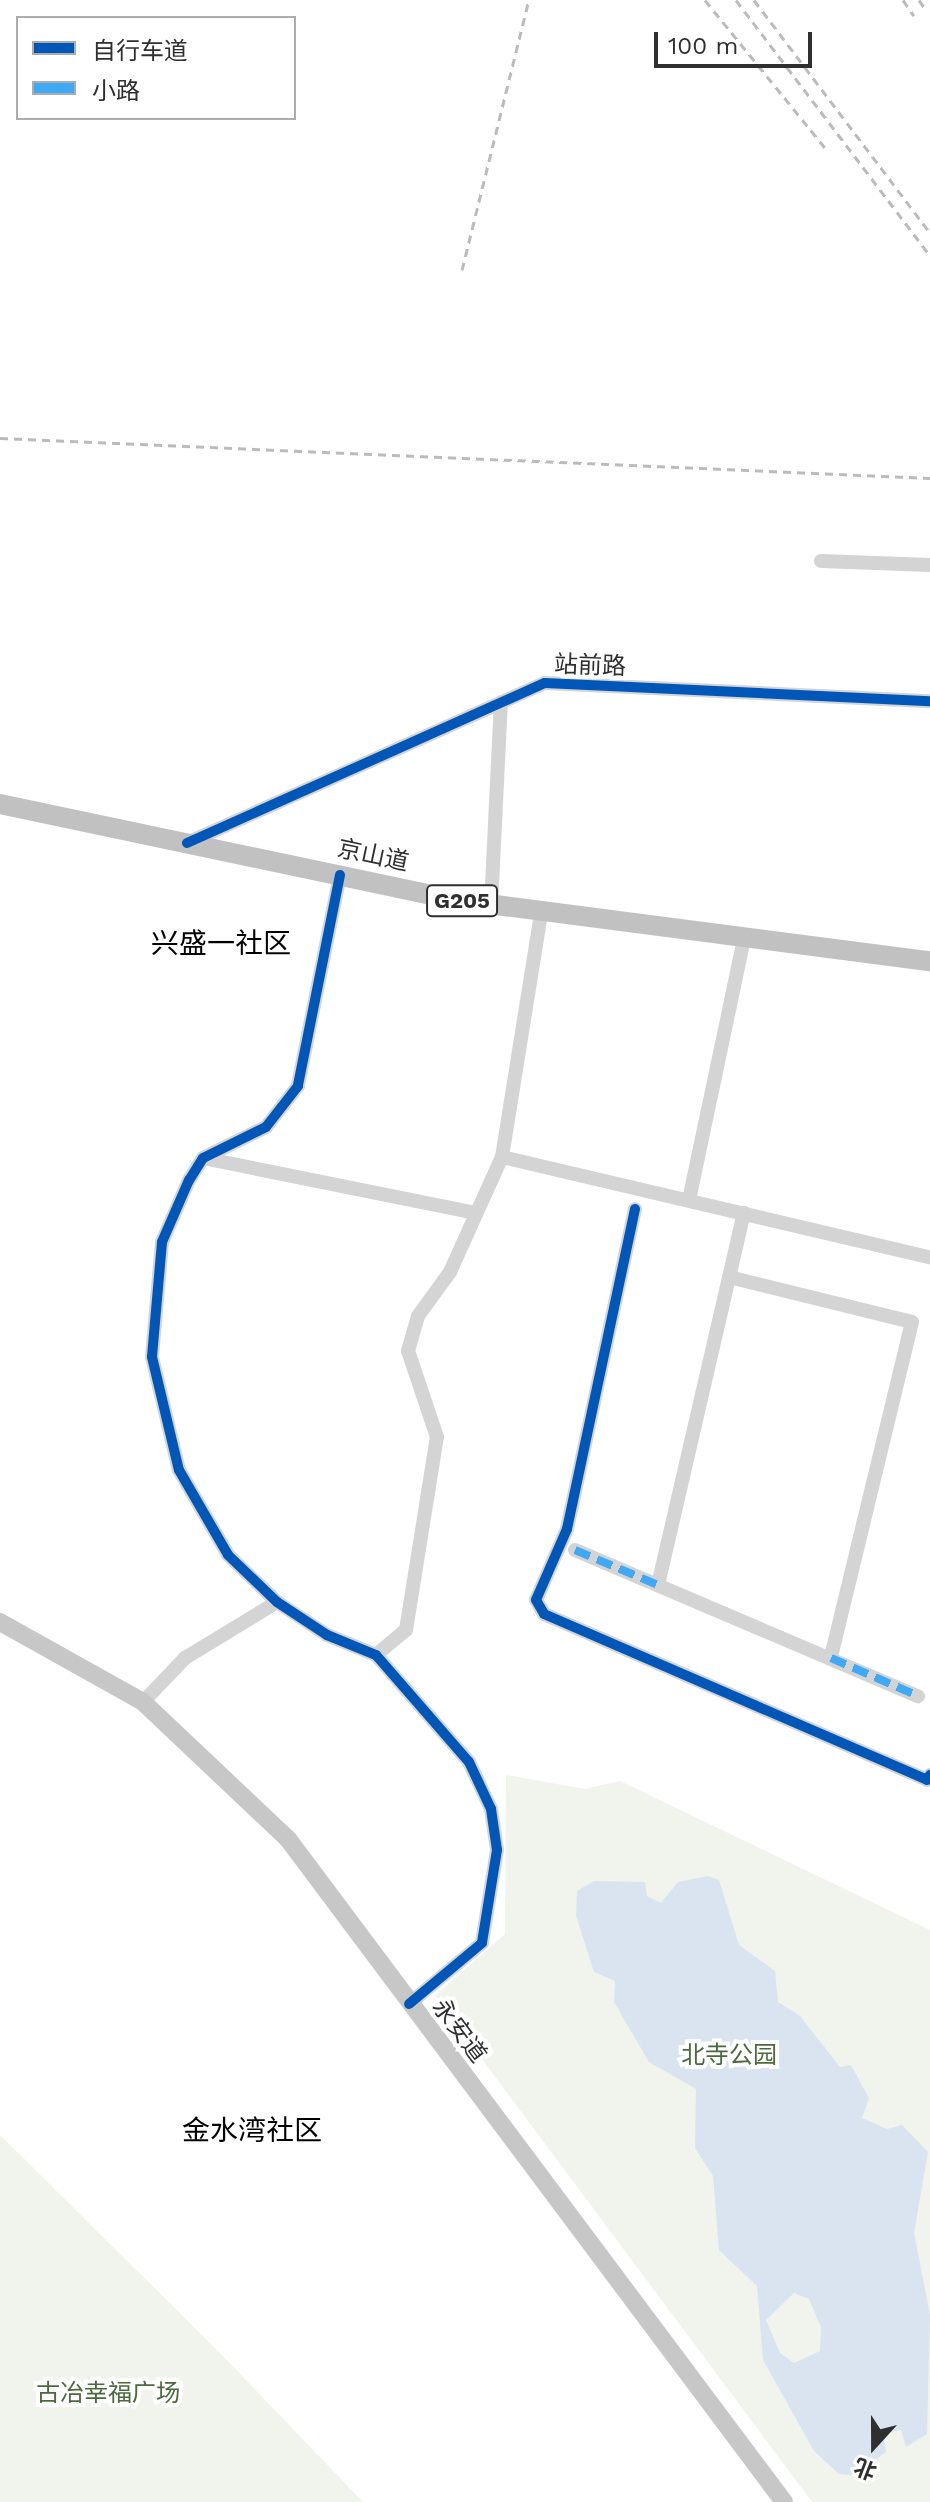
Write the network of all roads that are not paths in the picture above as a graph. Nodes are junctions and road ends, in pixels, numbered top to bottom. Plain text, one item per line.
1 (821, 561) dead end
2 (930, 565) edge
3 (930, 701) edge
4 (501, 702) junction
5 (0, 804) edge
6 (187, 843) junction
7 (340, 875) junction
8 (491, 905) junction
9 (541, 913) junction
10 (744, 938) junction
11 (930, 961) edge
12 (502, 1157) junction
13 (203, 1158) junction
14 (689, 1200) junction
15 (635, 1209) dead end
16 (477, 1213) junction
17 (744, 1213) junction
18 (930, 1257) edge
19 (729, 1277) junction
20 (575, 1550) dead end
21 (658, 1585) junction
22 (277, 1602) junction
23 (0, 1622) edge
24 (376, 1655) junction
25 (831, 1658) junction
26 (918, 1696) dead end
27 (143, 1702) junction
28 (930, 1775) edge
29 (409, 2004) junction
30 (784, 2502) edge

1 - 2 street
3 - 4 street, 站前路
4 - 6 street, 站前路
4 - 8 street
5 - 6 highway, 京山道 / G205
6 - 7 highway, 京山道 / G205
7 - 8 highway, 京山道 / G205
7 - 13 street
8 - 9 highway, 京山道 / G205
9 - 10 highway, 京山道 / G205
9 - 12 street
10 - 11 highway, 京山道 / G205
10 - 14 street
12 - 14 street
12 - 16 street
13 - 16 street
13 - 22 street
14 - 17 street
15 - 28 street
16 - 24 street
17 - 18 street
17 - 19 street
19 - 21 street
19 - 25 street
20 - 21 street
21 - 25 street
22 - 24 street
22 - 27 street
23 - 27 main road, 永安道
24 - 29 street
25 - 26 street
27 - 29 main road, 永安道
29 - 30 main road, 永安道

